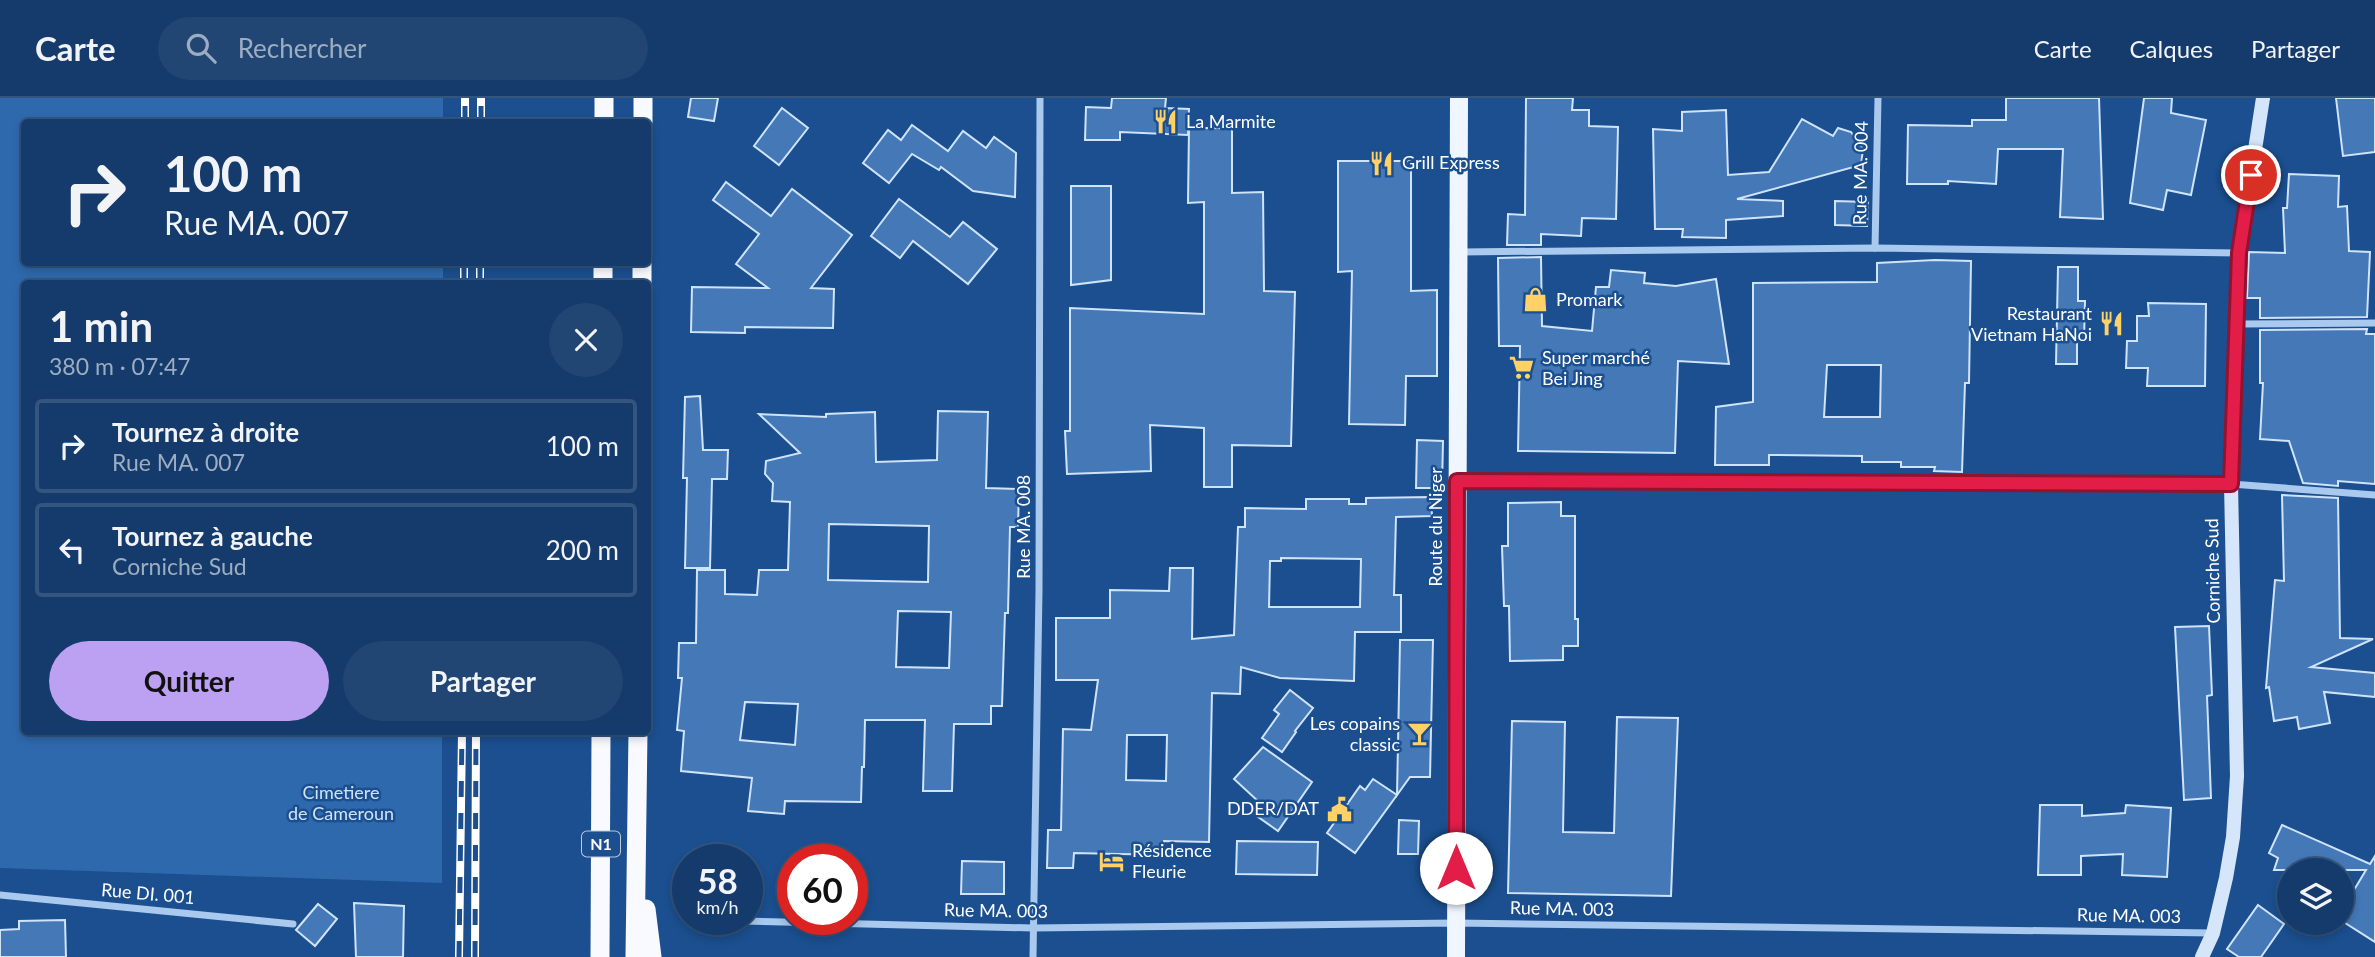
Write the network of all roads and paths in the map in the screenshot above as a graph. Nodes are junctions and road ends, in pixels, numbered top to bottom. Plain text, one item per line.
1 (604, 98) edge
2 (643, 98) edge
3 (1040, 98) edge
4 (1459, 98) edge
5 (1878, 98) edge
6 (2263, 98) edge
7 (604, 119) edge
8 (643, 119) edge
9 (1875, 248) junction
10 (1457, 253) junction
11 (2239, 253) junction
12 (2375, 323) edge
13 (2237, 324) junction
14 (1457, 481) junction
15 (2231, 484) junction
16 (2375, 495) edge
17 (601, 735) edge
18 (638, 735) edge
19 (637, 824) junction
20 (0, 895) edge
21 (763, 921) edge
22 (293, 923) dead end
23 (1456, 923) junction
24 (1033, 928) junction
25 (2213, 933) junction
26 (600, 957) edge
27 (635, 957) edge
28 (652, 957) edge
29 (1033, 957) edge
30 (1456, 957) edge
31 (2202, 957) edge

1 - 7 highway
2 - 8 highway
3 - 24 street, Rue MA. 008
4 - 10 main road, Route du Niger
5 - 9 street, Rue MA. 004
6 - 11 main road, Corniche Sud
9 - 10 street
9 - 11 street
10 - 14 main road, Route du Niger
11 - 13 main road, Corniche Sud
12 - 13 street
13 - 15 main road, Corniche Sud
14 - 15 street
14 - 23 main road, Route du Niger
15 - 16 street
15 - 25 main road, Corniche Sud
17 - 26 highway, N1
18 - 19 highway, N1
19 - 27 highway, N1
19 - 28 highway
20 - 22 street, Rue DI. 001
21 - 24 street, Rue MA. 003
23 - 24 street, Rue MA. 003
23 - 25 street, Rue MA. 003
23 - 30 main road, Route du Niger
24 - 29 street, Rue MA. 008
25 - 31 main road, Corniche Sud

